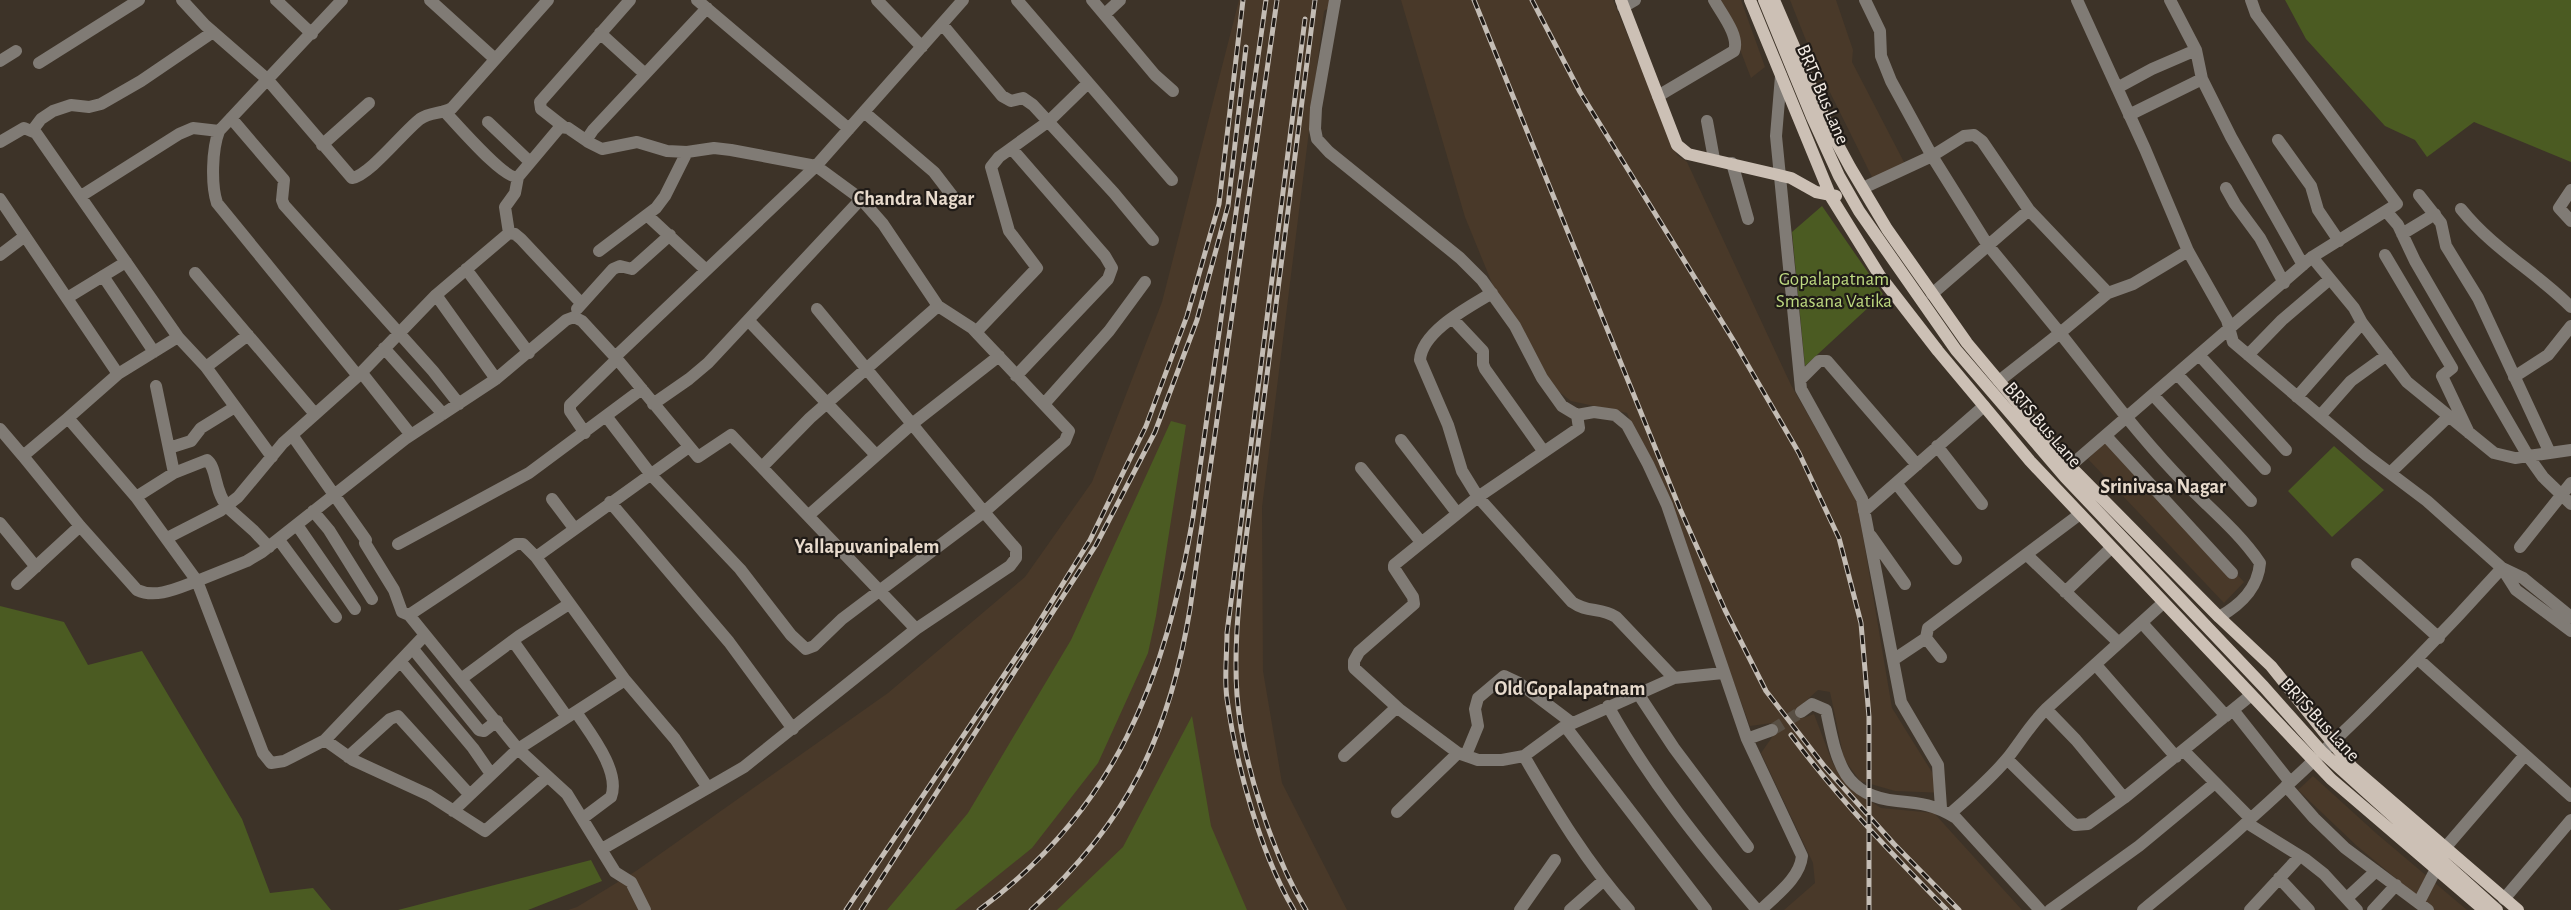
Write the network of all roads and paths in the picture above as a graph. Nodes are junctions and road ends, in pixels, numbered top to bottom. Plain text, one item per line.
1 (139, 0) edge
2 (182, 0) edge
3 (276, 0) edge
4 (342, 0) edge
5 (430, 0) edge
6 (548, 0) edge
7 (630, 0) edge
8 (878, 0) edge
9 (963, 0) edge
10 (1016, 0) edge
11 (1092, 0) edge
12 (1120, 0) edge
13 (1335, 0) edge
14 (1636, 0) edge
15 (1714, 0) edge
16 (1750, 0) edge
17 (1764, 0) edge
18 (1774, 0) edge
19 (1865, 0) edge
20 (2077, 0) edge
21 (2170, 0) edge
22 (2251, 0) edge
23 (702, 4) edge
24 (1622, 4) edge
25 (1105, 14) junction
26 (942, 24) junction
27 (213, 32) junction
28 (600, 33) junction
29 (312, 34) junction
30 (922, 47) junction
31 (2196, 50) junction
32 (16, 51) dead end
33 (495, 59) junction
34 (0, 61) edge
35 (39, 62) dead end
36 (646, 74) junction
37 (1780, 76) junction
38 (2202, 78) junction
39 (267, 79) junction
40 (1087, 84) junction
41 (2117, 88) junction
42 (1173, 92) dead end
43 (1658, 96) junction
44 (369, 103) dead end
45 (444, 111) junction
46 (864, 112) junction
47 (2129, 115) junction
48 (231, 118) junction
49 (1049, 121) junction
50 (488, 122) dead end
51 (1707, 122) dead end
52 (564, 127) junction
53 (849, 129) junction
54 (32, 131) junction
55 (219, 131) junction
56 (2278, 140) dead end
57 (587, 141) junction
58 (0, 142) edge
59 (322, 145) junction
60 (1012, 149) junction
61 (687, 152) junction
62 (1932, 156) junction
63 (1714, 159) junction
64 (530, 162) junction
65 (1732, 163) junction
66 (816, 166) junction
67 (1780, 176) junction
68 (518, 177) junction
69 (1172, 180) dead end
70 (1863, 188) junction
71 (2226, 188) dead end
72 (1849, 194) junction
73 (2419, 194) dead end
74 (81, 196) junction
75 (1831, 197) junction
76 (2569, 197) edge
77 (954, 198) dead end
78 (0, 199) edge
79 (861, 199) junction
80 (2461, 208) dead end
81 (2028, 210) junction
82 (2386, 210) junction
83 (2435, 214) junction
84 (648, 216) junction
85 (1748, 219) dead end
86 (2571, 221) edge
87 (509, 233) junction
88 (2402, 234) junction
89 (670, 235) junction
90 (25, 236) junction
91 (1153, 240) dead end
92 (2339, 241) junction
93 (1986, 244) junction
94 (599, 250) dead end
95 (2188, 251) junction
96 (0, 255) edge
97 (2385, 255) dead end
98 (2308, 261) junction
99 (126, 262) junction
100 (466, 269) junction
101 (706, 269) junction
102 (195, 273) dead end
103 (103, 276) junction
104 (2330, 279) junction
105 (1145, 282) dead end
106 (2284, 282) junction
107 (1492, 293) junction
108 (436, 294) junction
109 (1932, 294) junction
110 (2108, 294) junction
111 (67, 298) junction
112 (581, 303) junction
113 (938, 306) junction
114 (2571, 307) edge
115 (817, 309) dead end
116 (572, 317) junction
117 (1452, 318) junction
118 (748, 320) junction
119 (2362, 323) junction
120 (2571, 326) edge
121 (2230, 330) junction
122 (976, 332) junction
123 (2060, 333) junction
124 (399, 334) junction
125 (248, 335) junction
126 (178, 337) junction
127 (384, 348) junction
128 (154, 352) junction
129 (529, 353) junction
130 (2248, 355) junction
131 (999, 356) junction
132 (2200, 356) junction
133 (2387, 356) junction
134 (2472, 356) junction
135 (616, 358) junction
136 (206, 367) junction
137 (2452, 368) junction
138 (867, 370) junction
139 (118, 374) junction
140 (359, 374) junction
141 (2177, 374) junction
142 (1016, 376) junction
143 (2514, 376) junction
144 (496, 379) junction
145 (1800, 380) junction
146 (1999, 381) junction
147 (156, 386) dead end
148 (642, 390) junction
149 (2152, 395) junction
150 (2298, 397) junction
151 (459, 404) junction
152 (653, 404) junction
153 (828, 404) junction
154 (1044, 404) junction
155 (1984, 406) junction
156 (235, 407) junction
157 (315, 414) junction
158 (443, 414) junction
159 (1577, 415) junction
160 (606, 416) junction
161 (2320, 416) junction
162 (68, 418) junction
163 (2127, 418) junction
164 (2447, 418) junction
165 (912, 424) junction
166 (0, 429) edge
167 (585, 433) junction
168 (2469, 433) junction
169 (292, 434) junction
170 (411, 435) junction
171 (2106, 436) junction
172 (1401, 440) dead end
173 (1938, 446) junction
174 (689, 447) junction
175 (169, 448) junction
176 (2286, 450) dead end
177 (2571, 450) edge
178 (1544, 452) junction
179 (2550, 453) junction
180 (876, 455) junction
181 (23, 456) junction
182 (2528, 456) junction
183 (272, 457) junction
184 (1917, 465) junction
185 (2070, 466) junction
186 (762, 467) junction
187 (1361, 468) dead end
188 (2265, 469) dead end
189 (174, 473) junction
190 (2390, 473) junction
191 (652, 476) junction
192 (1896, 482) junction
193 (2571, 483) edge
194 (334, 493) junction
195 (136, 497) junction
196 (1478, 497) junction
197 (552, 499) dead end
198 (2566, 500) edge
199 (2251, 501) dead end
200 (610, 502) junction
201 (1982, 504) dead end
202 (227, 506) junction
203 (1864, 511) junction
204 (313, 512) junction
205 (984, 512) junction
206 (1457, 513) junction
207 (2080, 514) junction
208 (809, 515) junction
209 (0, 523) edge
210 (297, 525) junction
211 (80, 526) junction
212 (574, 528) junction
213 (1868, 532) junction
214 (167, 538) junction
215 (1421, 542) junction
216 (274, 543) junction
217 (398, 544) dead end
218 (2520, 547) dead end
219 (2112, 548) junction
220 (2027, 555) junction
221 (536, 557) junction
222 (1956, 559) dead end
223 (2357, 564) dead end
224 (36, 567) junction
225 (2502, 568) junction
226 (2232, 573) dead end
227 (197, 581) junction
228 (16, 584) dead end
229 (1905, 584) dead end
230 (880, 589) junction
231 (2065, 592) junction
232 (372, 599) dead end
233 (2163, 603) junction
234 (569, 604) junction
235 (355, 609) dead end
236 (409, 615) junction
237 (2219, 617) junction
238 (2571, 617) edge
239 (336, 618) dead end
240 (2142, 623) junction
241 (916, 630) junction
242 (2571, 632) edge
243 (425, 635) junction
244 (1926, 638) junction
245 (2439, 638) junction
246 (513, 641) junction
247 (2120, 643) junction
248 (413, 649) junction
249 (1941, 657) dead end
250 (2418, 659) junction
251 (1893, 660) junction
252 (400, 662) junction
253 (2096, 665) junction
254 (1723, 673) junction
255 (1674, 678) junction
256 (462, 679) junction
257 (624, 680) junction
258 (1639, 695) junction
259 (2250, 696) junction
260 (1608, 706) junction
261 (1396, 707) junction
262 (2046, 709) junction
263 (1801, 712) tunnel mouth
264 (2229, 713) junction
265 (572, 714) junction
266 (497, 721) junction
267 (1568, 725) junction
268 (793, 729) junction
269 (1772, 730) tunnel mouth
270 (1747, 739) junction
271 (325, 740) junction
272 (2333, 742) junction
273 (518, 749) junction
274 (1462, 754) junction
275 (2180, 754) junction
276 (2525, 755) junction
277 (1344, 756) dead end
278 (1524, 756) junction
279 (2318, 756) junction
280 (348, 757) junction
281 (2007, 758) junction
282 (491, 774) junction
283 (547, 777) junction
284 (2215, 783) junction
285 (2288, 784) junction
286 (708, 788) junction
287 (469, 794) junction
288 (2571, 796) edge
289 (2124, 798) junction
290 (453, 811) junction
291 (1945, 811) junction
292 (1397, 812) dead end
293 (582, 818) junction
294 (2571, 820) edge
295 (2249, 821) junction
296 (1748, 847) dead end
297 (2445, 848) junction
298 (602, 850) junction
299 (2300, 856) junction
300 (1555, 860) dead end
301 (2436, 869) junction
302 (2376, 871) junction
303 (2279, 878) junction
304 (1604, 880) junction
305 (2396, 885) junction
306 (2347, 898) junction
307 (2504, 898) junction
308 (2424, 906) edge
309 (2378, 908) edge
310 (645, 910) edge
311 (1520, 910) edge
312 (1570, 910) edge
313 (1629, 910) edge
314 (1706, 910) edge
315 (1757, 910) edge
316 (1761, 910) edge
317 (2040, 910) edge
318 (2050, 910) edge
319 (2143, 910) edge
320 (2250, 910) edge
321 (2309, 910) edge
322 (2357, 910) edge
323 (2484, 910) edge
324 (2497, 910) edge
325 (2518, 910) edge

1 - 35 street
2 - 27 street
3 - 29 street
4 - 29 street
5 - 33 street
6 - 33 street
7 - 28 street
8 - 30 street
9 - 26 street
10 - 40 street
11 - 25 street
12 - 25 street
13 - 107 street
14 - 24 street
15 - 43 street
16 - 37 main road
17 - 72 main road, BRTS Bus Lane
18 - 70 main road
19 - 62 street
20 - 41 street
21 - 31 street
22 - 82 street
23 - 36 street
23 - 53 street
24 - 43 main road
25 - 42 street
26 - 30 street
26 - 49 street
27 - 39 street
27 - 54 street
28 - 36 street
28 - 52 street
29 - 39 street
30 - 46 street
31 - 38 street
31 - 41 street
32 - 34 street
33 - 45 street
36 - 57 street
37 - 67 street
37 - 75 main road
38 - 47 street
38 - 98 street
39 - 48 street
39 - 59 street
40 - 49 street
40 - 69 street
41 - 47 street
43 - 63 main road
44 - 59 street
45 - 59 street
45 - 68 street
46 - 53 street
46 - 77 street
47 - 95 street
48 - 55 street
48 - 124 street
49 - 60 street
49 - 91 street
50 - 64 street
51 - 63 street
52 - 57 street
52 - 64 street
53 - 66 street
54 - 58 street
54 - 74 street
55 - 74 street
55 - 140 street
56 - 92 street
57 - 61 street
60 - 122 street
60 - 142 street
61 - 66 street
61 - 84 street
62 - 70 street
62 - 81 street
62 - 93 street
63 - 65 main road
64 - 68 street
65 - 67 main road
65 - 85 street
66 - 79 street
66 - 101 street
67 - 75 main road
67 - 145 street
68 - 87 street
70 - 72 main road
70 - 109 main road
71 - 106 street
72 - 75 main road
72 - 279 main road, BRTS Bus Lane
73 - 83 street
74 - 99 street
75 - 155 main road
76 - 86 street
78 - 90 street
79 - 113 street
79 - 118 street
80 - 114 street
81 - 93 street
81 - 110 street
82 - 88 street
82 - 92 street
83 - 88 street
83 - 143 street
84 - 89 street
84 - 94 street
87 - 100 street
87 - 112 street
88 - 134 street
89 - 101 street
89 - 112 street
90 - 96 street
90 - 111 street
92 - 98 street
93 - 109 street
93 - 123 street
95 - 110 street
95 - 121 street
97 - 137 street
98 - 104 street
98 - 106 street
99 - 103 street
99 - 126 street
100 - 108 street
100 - 129 street
101 - 135 street
102 - 125 street
103 - 111 street
103 - 128 street
104 - 119 street
104 - 130 street
105 - 154 street
106 - 121 street
107 - 117 street
107 - 159 street
108 - 124 street
108 - 144 street
109 - 146 main road
110 - 123 street
111 - 139 street
112 - 116 street
113 - 122 street
113 - 138 street
115 - 138 street
116 - 129 street
116 - 135 street
117 - 178 street
117 - 196 street
118 - 152 street
118 - 153 street
119 - 133 street
119 - 150 street
120 - 143 street
121 - 130 street
121 - 132 street
122 - 131 street
123 - 146 street
123 - 163 street
124 - 127 street
124 - 151 street
125 - 136 street
125 - 157 street
126 - 128 street
126 - 136 street
127 - 140 street
127 - 158 street
128 - 139 street
129 - 144 street
130 - 150 street
131 - 142 street
131 - 165 street
132 - 141 street
132 - 176 street
133 - 161 street
133 - 164 street
134 - 137 street
134 - 182 street
135 - 148 street
135 - 167 street
136 - 156 street
137 - 168 street
138 - 153 street
138 - 165 street
139 - 162 street
140 - 157 street
140 - 170 street
141 - 149 street
141 - 188 street
142 - 154 street
143 - 179 street
144 - 151 street
145 - 184 street
145 - 203 street
146 - 185 main road
147 - 175 street
148 - 152 street
148 - 160 street
149 - 163 street
149 - 199 street
150 - 161 street
151 - 158 street
152 - 174 street
153 - 180 street
153 - 186 street
154 - 205 street
155 - 173 street
155 - 207 main road
156 - 175 street
156 - 183 street
157 - 169 street
158 - 170 street
159 - 178 street
159 - 254 street
160 - 167 street
160 - 191 street
161 - 190 street
162 - 181 street
162 - 195 street
163 - 171 street
163 - 237 street
164 - 168 street
164 - 190 street
165 - 180 street
165 - 205 street
166 - 181 street
167 - 217 street
168 - 182 street
169 - 183 street
169 - 194 street
170 - 194 street
171 - 185 street
171 - 226 street
172 - 206 street
173 - 184 street
173 - 201 street
174 - 186 street
174 - 191 street
175 - 189 street
177 - 179 street
178 - 196 street
179 - 182 street
180 - 208 street
181 - 211 street
182 - 198 street
183 - 202 street
184 - 192 street
185 - 237 main road
186 - 208 street
187 - 215 street
189 - 195 street
189 - 202 street
190 - 225 street
191 - 200 street
191 - 230 street
192 - 203 street
192 - 222 street
193 - 198 street
194 - 204 street
194 - 236 street
195 - 214 street
196 - 206 street
196 - 255 street
197 - 212 street
198 - 218 street
200 - 212 street
200 - 268 street
202 - 214 street
202 - 216 street
203 - 213 street
204 - 210 street
204 - 232 street
205 - 230 street
205 - 241 street
206 - 215 street
207 - 219 main road
207 - 220 street
208 - 230 street
209 - 224 street
210 - 216 street
210 - 235 street
211 - 224 street
211 - 227 street
212 - 221 street
213 - 229 street
213 - 251 street
214 - 227 street
215 - 261 street
216 - 227 street
216 - 239 street
219 - 231 street
219 - 233 main road
220 - 231 street
220 - 244 street
221 - 234 street
221 - 236 street
223 - 245 street
224 - 228 street
225 - 238 street
225 - 242 street
225 - 245 street
227 - 271 street
230 - 241 street
231 - 247 street
233 - 240 street
233 - 259 main road
234 - 246 street
234 - 257 street
236 - 243 street
237 - 272 main road
240 - 247 street
240 - 264 street
241 - 268 street
243 - 248 street
243 - 256 street
244 - 249 street
244 - 251 street
245 - 250 street
246 - 256 street
246 - 265 street
247 - 253 street
248 - 252 street
248 - 266 street
250 - 272 street
250 - 276 street
251 - 291 street
252 - 271 street
252 - 282 street
253 - 262 street
253 - 275 street
254 - 255 street
254 - 270 street
255 - 258 street
256 - 266 street
257 - 265 street
257 - 286 street
258 - 260 street
258 - 296 street
259 - 264 street
259 - 279 main road
260 - 267 street
260 - 315 street
261 - 274 street
261 - 277 street
262 - 281 street
262 - 289 street
263 - 291 street
264 - 275 street
264 - 285 street
265 - 273 street
265 - 293 street
266 - 273 street
267 - 274 street
267 - 278 street
267 - 314 street
268 - 286 street
269 - 270 street
270 - 316 street
271 - 280 street
272 - 279 street
272 - 297 main road
273 - 282 street
273 - 283 street
274 - 278 street
274 - 292 street
275 - 284 street
275 - 289 street
276 - 288 street
276 - 297 street
278 - 304 street
279 - 285 street
279 - 301 main road
279 - 324 main road, BRTS Bus Lane
280 - 287 street
280 - 290 street
281 - 289 street
281 - 291 street
282 - 287 street
283 - 290 street
283 - 293 street
284 - 295 street
284 - 318 street
285 - 295 street
285 - 302 street
286 - 298 street
287 - 290 street
291 - 317 street
293 - 298 street
294 - 307 street
295 - 299 street
295 - 319 street
297 - 307 main road
298 - 310 street
299 - 303 street
299 - 306 street
300 - 311 street
301 - 308 street
301 - 323 main road
302 - 305 street
302 - 306 street
303 - 320 street
303 - 321 street
304 - 312 street
304 - 313 street
305 - 308 street
305 - 309 street
306 - 322 street
307 - 325 main road

